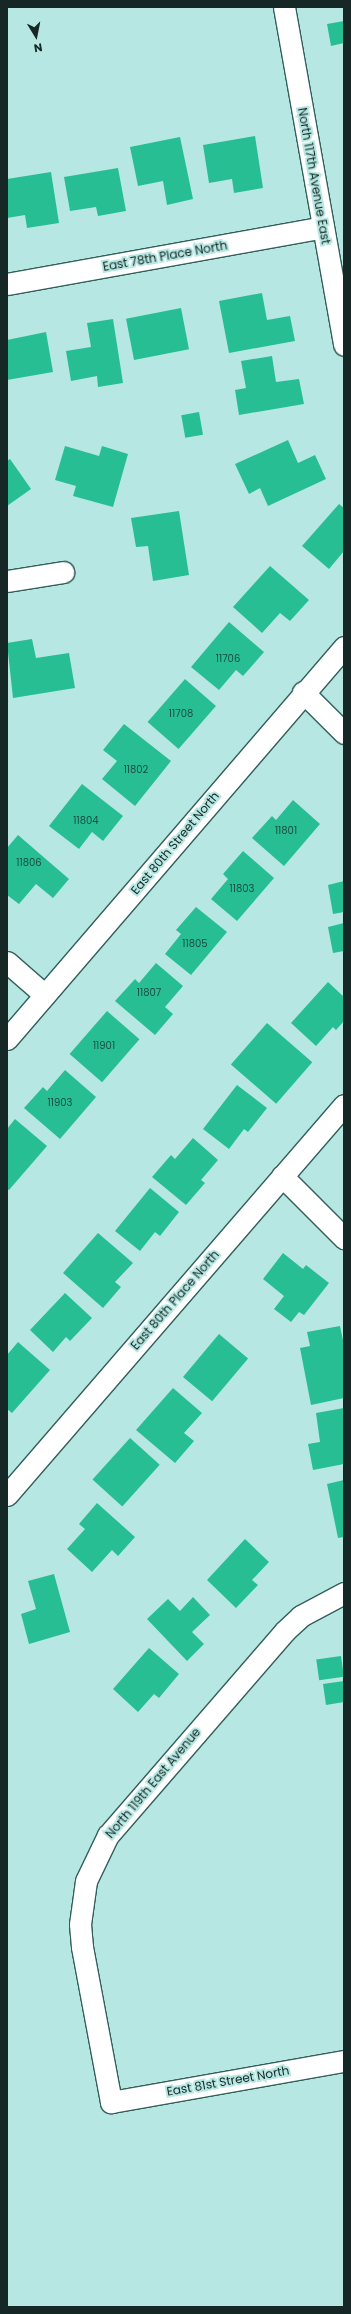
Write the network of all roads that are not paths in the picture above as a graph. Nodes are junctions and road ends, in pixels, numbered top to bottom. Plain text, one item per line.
1 (284, 7) edge
2 (323, 228) junction
3 (7, 284) edge
4 (344, 345) edge
5 (63, 572) dead end
6 (7, 581) edge
7 (344, 647) edge
8 (303, 692) junction
9 (344, 733) edge
10 (7, 962) edge
11 (45, 995) junction
12 (7, 1039) edge
13 (344, 1105) edge
14 (282, 1176) junction
15 (344, 1238) edge
16 (7, 1495) edge
17 (344, 1593) edge
18 (344, 2061) edge
19 (112, 2102) joint

1 - 2 street, North 117th Avenue East
2 - 3 street, East 78th Place North
2 - 4 street, North 117th Avenue East
5 - 6 street
7 - 8 street, East 80th Street North
8 - 9 street
8 - 11 street, East 80th Street North
10 - 11 street
11 - 12 street, East 80th Street North
13 - 14 street, East 80th Place North
14 - 15 street
14 - 16 street, East 80th Place North
17 - 19 street, North 119th East Avenue
18 - 19 street, East 81st Street North

